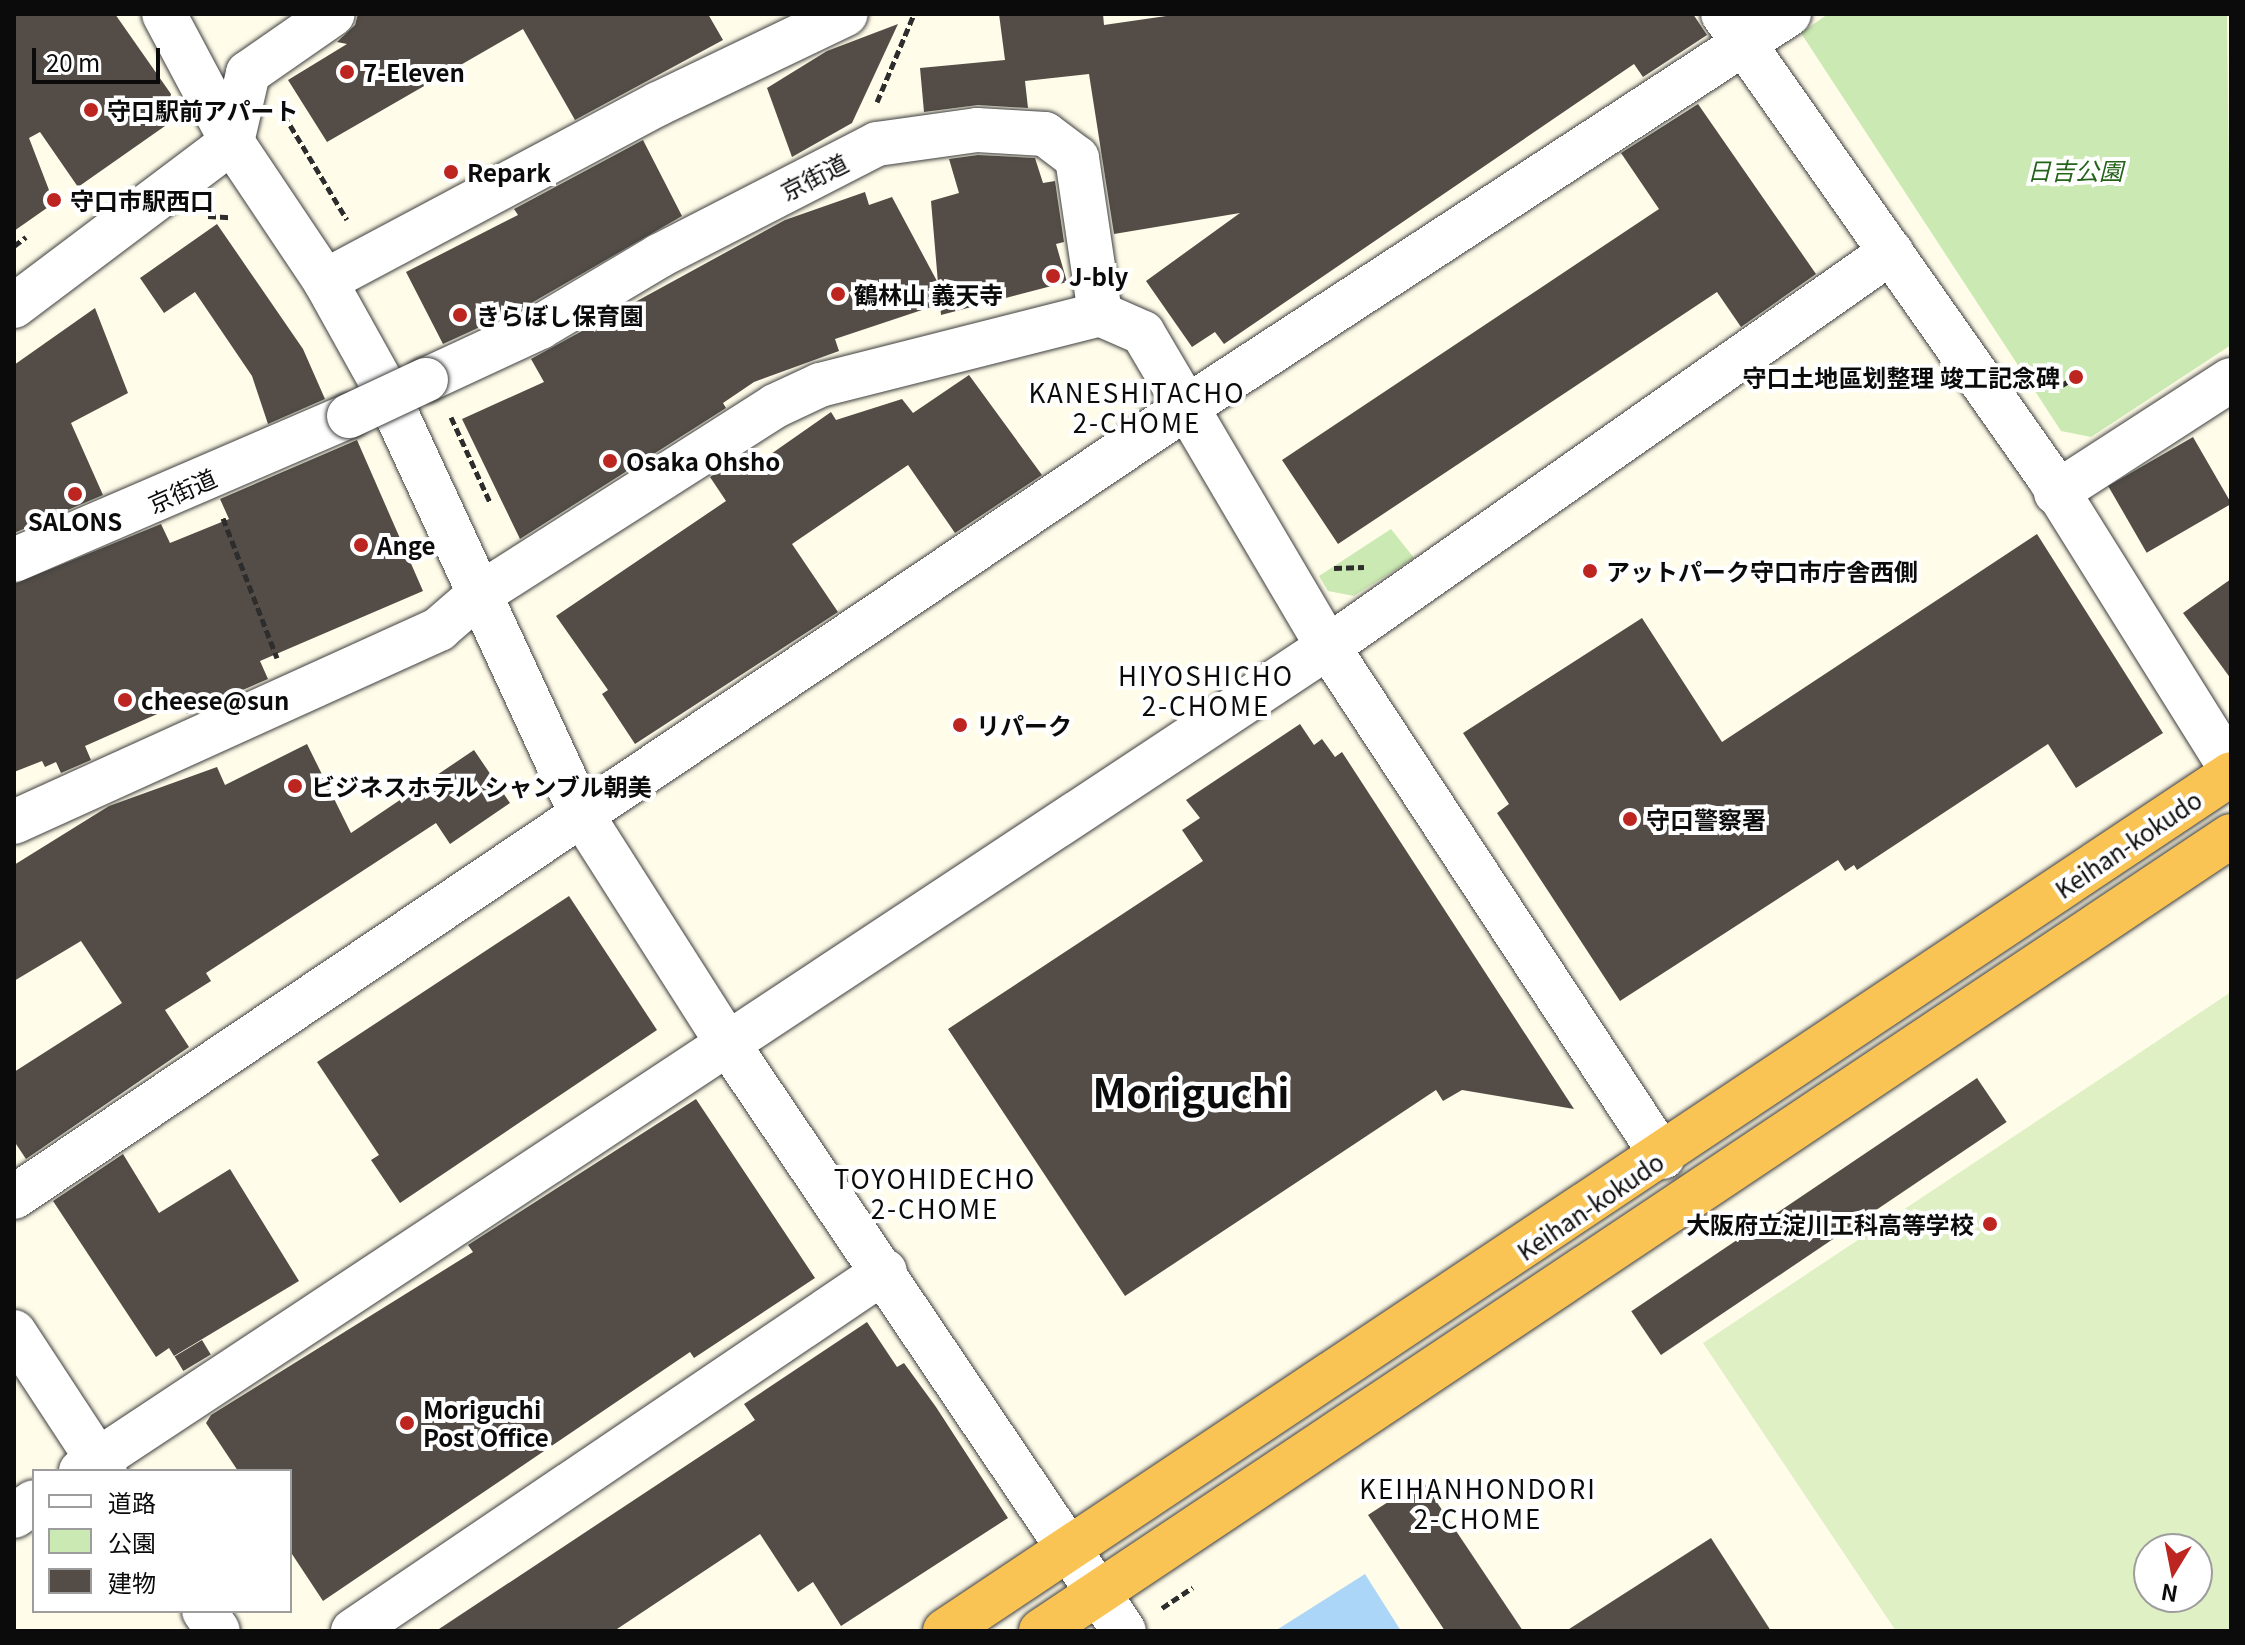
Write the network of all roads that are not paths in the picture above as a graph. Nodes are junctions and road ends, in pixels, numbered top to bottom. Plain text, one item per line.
1 (164, 14) edge
2 (333, 14) edge
3 (846, 14) edge
4 (1789, 14) edge
5 (1734, 29) edge
6 (232, 142) junction
7 (1891, 252) junction
8 (325, 281) junction
9 (14, 306) edge
10 (1100, 314) junction
11 (2231, 380) edge
12 (1187, 407) junction
13 (2056, 493) junction
14 (14, 560) edge
15 (477, 596) junction
16 (1328, 647) junction
17 (2231, 771) edge
18 (582, 815) junction
19 (14, 822) edge
20 (2231, 836) edge
21 (728, 1044) junction
22 (1663, 1157) junction
23 (14, 1197) edge
24 (885, 1271) junction
25 (14, 1332) edge
26 (94, 1467) edge
27 (32, 1503) edge
28 (14, 1516) edge
29 (1073, 1547) junction
30 (1098, 1592) junction
31 (205, 1613) edge
32 (218, 1631) edge
33 (353, 1631) edge
34 (945, 1631) edge
35 (1041, 1631) edge
36 (1124, 1631) edge

1 - 6 street
2 - 6 street
3 - 8 street
4 - 5 street
5 - 7 street
5 - 12 street
6 - 8 street
6 - 9 street
7 - 13 street
7 - 16 street
8 - 15 street
10 - 12 street
10 - 14 street, 京街道, bridge
10 - 15 street
11 - 13 street
12 - 16 street
12 - 18 street
13 - 17 street
15 - 18 street
15 - 19 street
16 - 21 street
16 - 22 street
17 - 22 highway, Keihan-kokudo
18 - 21 street
18 - 23 street
20 - 30 highway, Keihan-kokudo
21 - 24 street
21 - 26 street
22 - 29 highway, Keihan-kokudo
24 - 29 street
24 - 33 street
25 - 26 street
27 - 28 street
29 - 30 street
29 - 34 highway, Keihan-kokudo
30 - 35 highway, Keihan-kokudo
30 - 36 street
31 - 32 street

